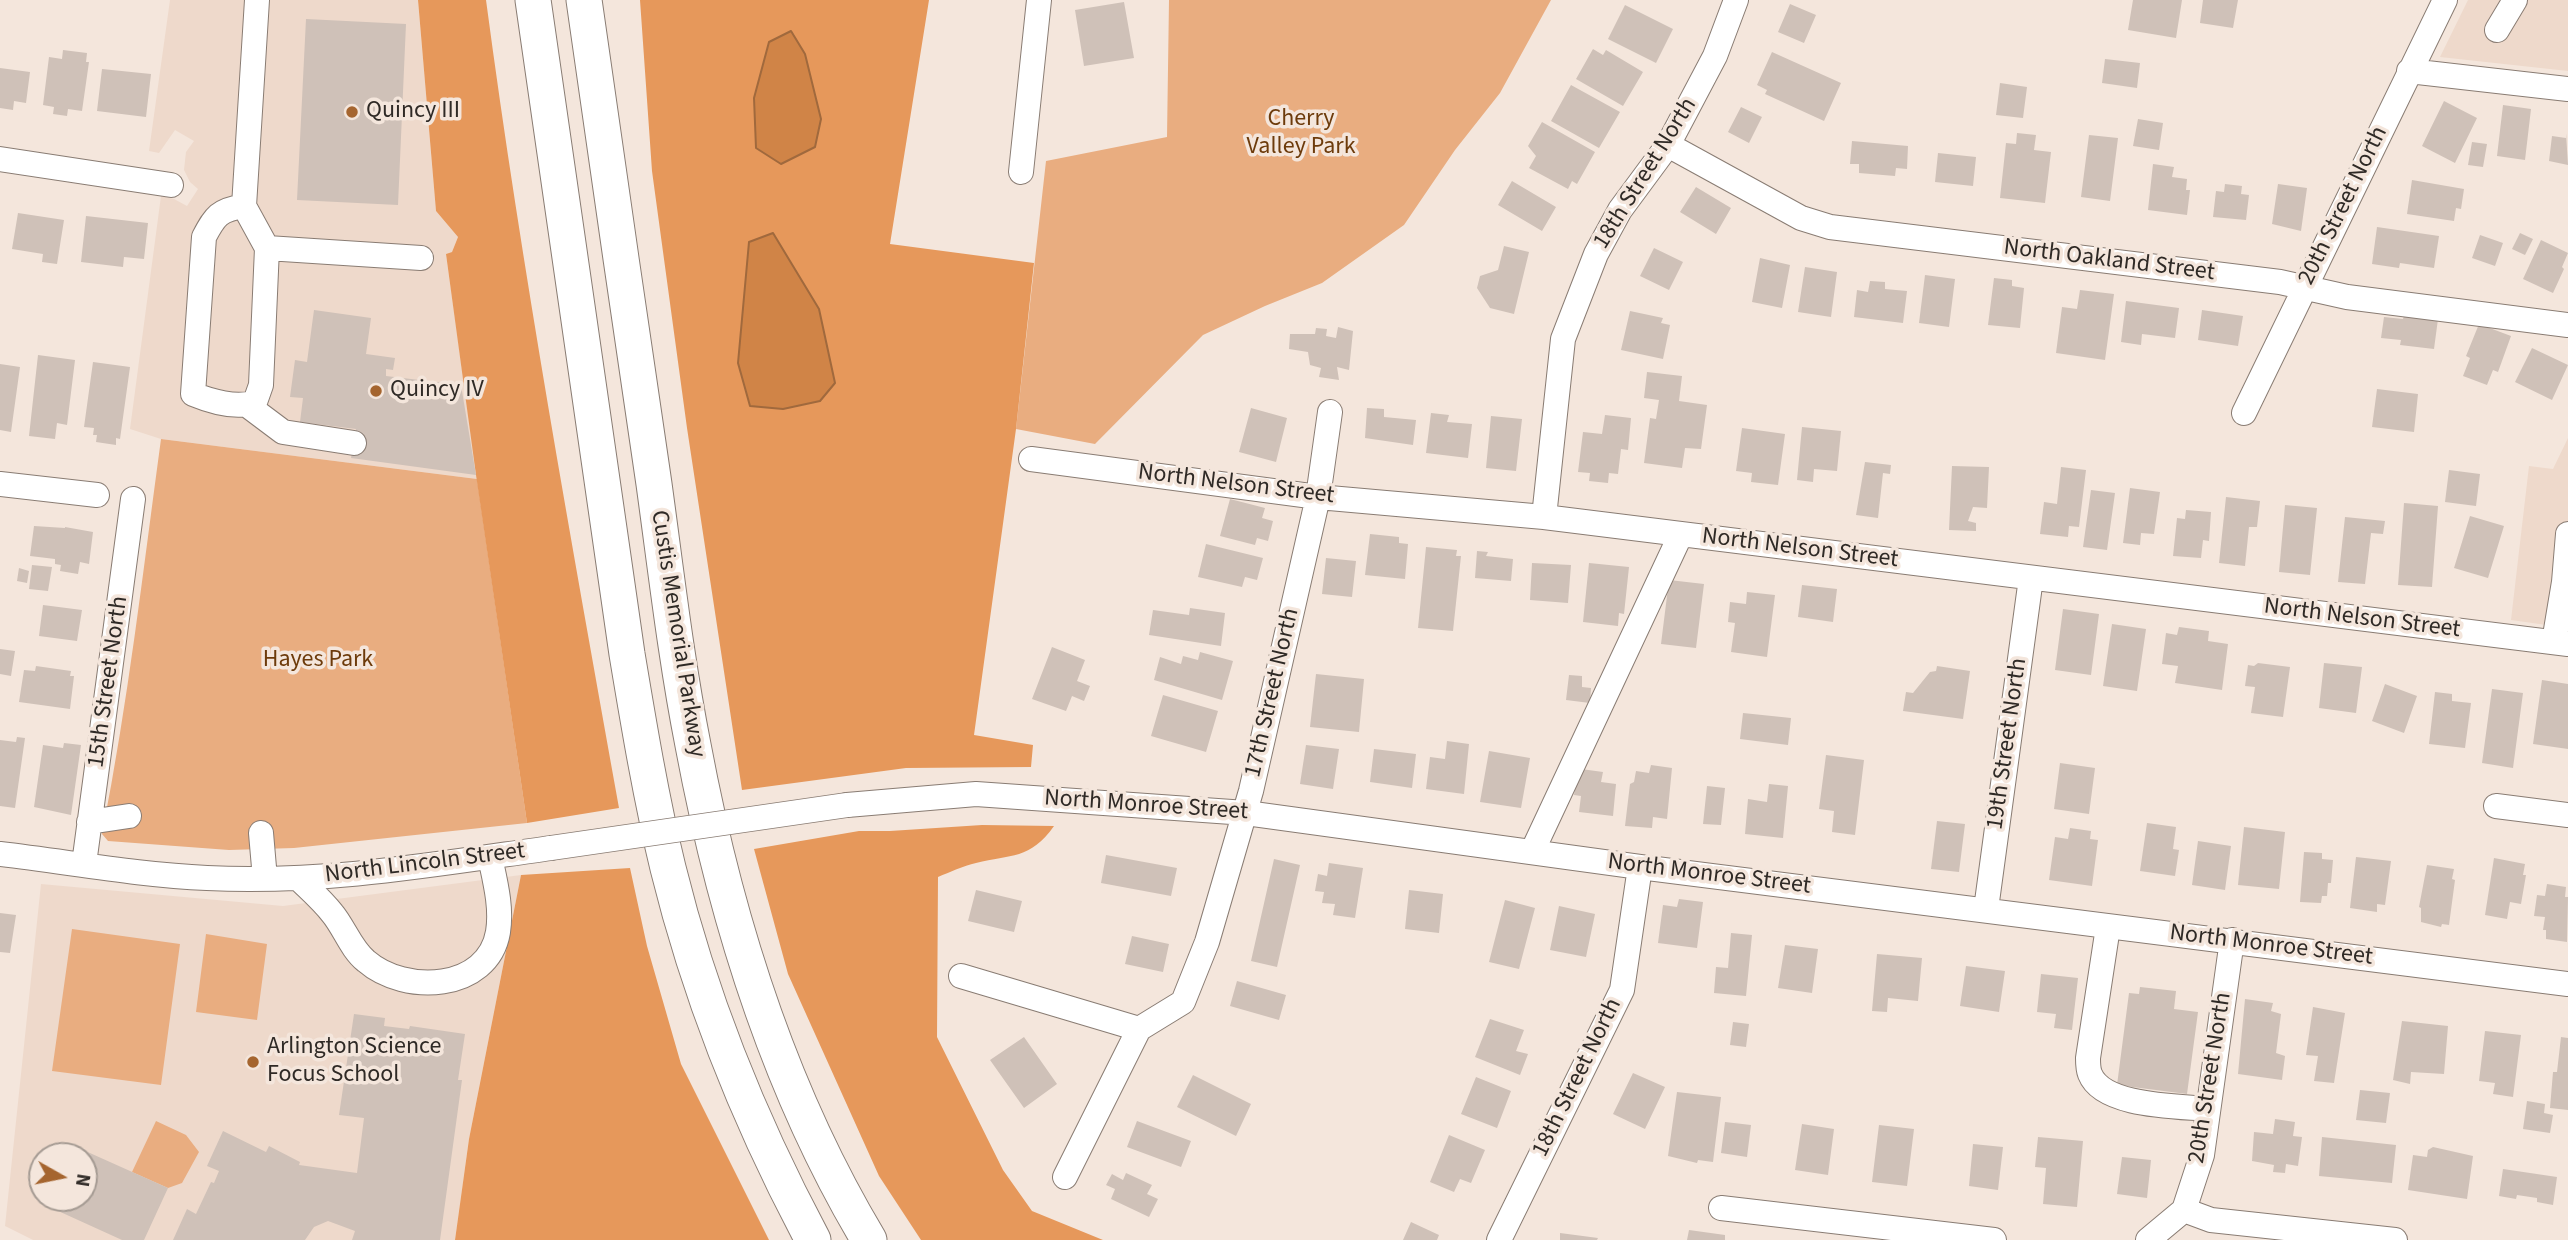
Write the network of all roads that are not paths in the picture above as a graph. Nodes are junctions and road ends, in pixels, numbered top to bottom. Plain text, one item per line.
1 (257, 0) edge
2 (533, 0) edge
3 (584, 0) edge
4 (1039, 0) edge
5 (1736, 0) edge
6 (2445, 0) edge
7 (2515, 0) edge
8 (2497, 30) dead end
9 (2409, 71) junction
10 (2568, 89) edge
11 (1668, 145) junction
12 (0, 159) edge
13 (1021, 172) dead end
14 (171, 185) dead end
15 (244, 206) junction
16 (267, 248) junction
17 (421, 258) dead end
18 (2305, 288) junction
19 (2568, 324) edge
20 (247, 405) junction
21 (1330, 412) dead end
22 (2244, 413) dead end
23 (354, 443) dead end
24 (1031, 458) dead end
25 (0, 484) edge
26 (97, 495) dead end
27 (1318, 497) junction
28 (133, 499) dead end
29 (1544, 517) junction
30 (1681, 534) junction
31 (2568, 534) edge
32 (2031, 578) junction
33 (2561, 643) edge
34 (847, 805) joint
35 (2496, 806) dead end
36 (1246, 813) junction
37 (2568, 815) edge
38 (128, 816) dead end
39 (89, 822) junction
40 (261, 832) dead end
41 (1532, 852) junction
42 (0, 854) edge
43 (490, 857) junction
44 (83, 864) junction
45 (1640, 867) junction
46 (298, 878) junction
47 (265, 879) junction
48 (1986, 909) junction
49 (2108, 927) junction
50 (2232, 940) junction
51 (961, 976) dead end
52 (2568, 984) edge
53 (1139, 1029) junction
54 (2208, 1109) junction
55 (1065, 1177) dead end
56 (1721, 1208) dead end
57 (2184, 1210) junction
58 (813, 1240) edge
59 (869, 1240) edge
60 (1499, 1240) edge
61 (1994, 1240) edge
62 (2147, 1240) edge
63 (2395, 1240) edge

1 - 15 street
2 - 58 highway, Custis Memorial Parkway
3 - 59 highway, Custis Memorial Parkway
4 - 13 street
5 - 11 street, 18th Street North
6 - 9 street, 20th Street North
7 - 8 street
9 - 10 street
9 - 18 street, 20th Street North
11 - 18 street, North Oakland Street
11 - 29 street, 18th Street North
12 - 14 street
15 - 16 street
15 - 20 street
16 - 17 street
16 - 20 street
18 - 19 street, North Oakland Street
18 - 22 street, 20th Street North
20 - 23 street
21 - 27 street, 17th Street North
24 - 27 street, North Nelson Street
25 - 26 street
27 - 29 street, North Nelson Street
27 - 36 street, 17th Street North
28 - 39 street, 15th Street North
29 - 30 street, North Nelson Street
30 - 32 street, North Nelson Street
30 - 41 street
31 - 33 street
32 - 33 street, North Nelson Street
32 - 48 street, 19th Street North
34 - 36 street, North Monroe Street
34 - 43 street, North Lincoln Street, bridge
35 - 37 street
36 - 41 street, North Monroe Street
36 - 53 street, 17th Street North
38 - 39 street
39 - 44 street, 15th Street North
40 - 47 street
41 - 45 street, North Monroe Street
42 - 44 street, North Lincoln Street
43 - 46 street, North Lincoln Street
43 - 46 street
44 - 47 street, North Lincoln Street
45 - 48 street, North Monroe Street
45 - 60 street, 18th Street North
46 - 47 street, North Lincoln Street
48 - 49 street, North Monroe Street
49 - 50 street, North Monroe Street
49 - 54 street
50 - 52 street, North Monroe Street
50 - 54 street, 20th Street North
51 - 53 street
53 - 55 street
54 - 57 street, 20th Street North
56 - 61 street
57 - 62 street
57 - 63 street

